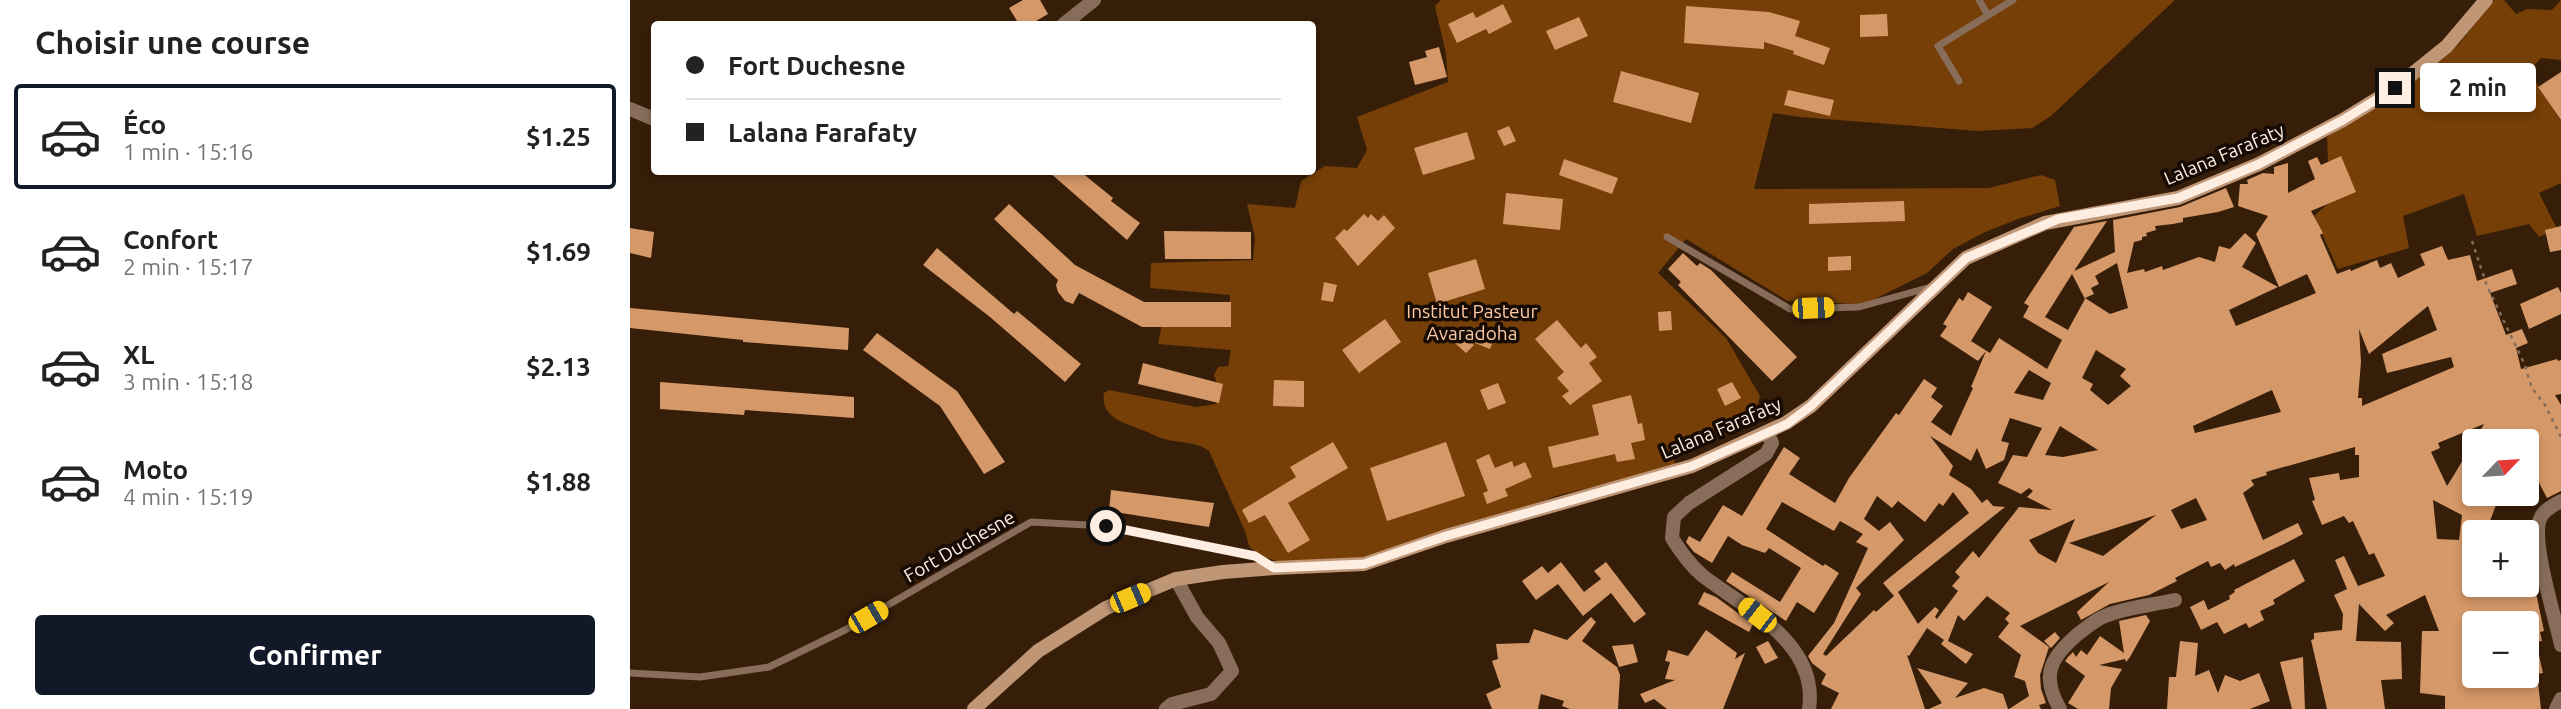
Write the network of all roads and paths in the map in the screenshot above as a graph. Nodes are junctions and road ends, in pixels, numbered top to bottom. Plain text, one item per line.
1 (1094, 0) edge
2 (1979, 0) edge
3 (2013, 0) edge
4 (2486, 0) edge
5 (1988, 15) junction
6 (1068, 21) edge
7 (1959, 81) dead end
8 (630, 109) edge
9 (651, 118) edge
10 (1667, 237) dead end
11 (2472, 241) dead end
12 (1937, 285) junction
13 (1767, 432) junction
14 (2561, 437) edge
15 (2561, 501) edge
16 (1274, 568) junction
17 (1176, 579) junction
18 (2175, 600) dead end
19 (2561, 645) edge
20 (630, 673) edge
21 (2561, 699) edge
22 (974, 709) edge
23 (1166, 709) edge
24 (1809, 709) edge
25 (2060, 709) edge
26 (2556, 709) edge

1 - 6 street
2 - 5 lane
3 - 5 lane
4 - 12 main road, Lalana Farafaty
5 - 7 lane
8 - 9 street
10 - 12 lane
11 - 14 path
12 - 13 main road, Lalana Farafaty
13 - 16 main road, Lalana Farafaty
13 - 24 street
15 - 19 street
16 - 17 main road, Lalana Farafaty
16 - 20 lane, Fort Duchesne
17 - 22 main road, Lalana Farafaty
17 - 23 street
18 - 25 street
21 - 26 street

